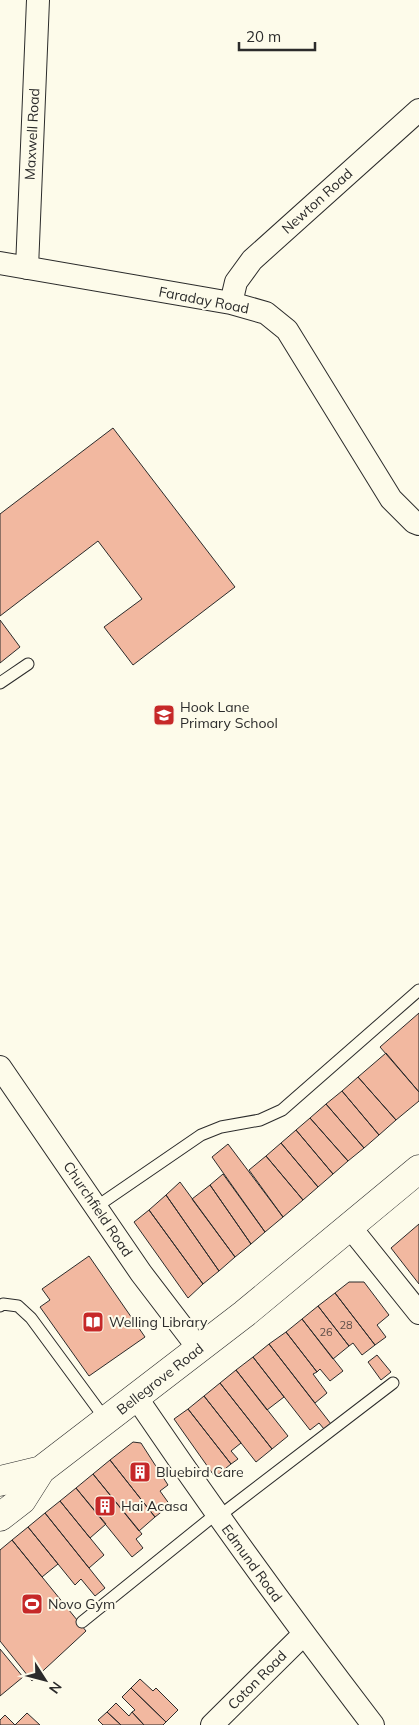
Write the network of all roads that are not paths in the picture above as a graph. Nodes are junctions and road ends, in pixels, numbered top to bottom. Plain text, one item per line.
1 (38, 0) edge
2 (419, 110) edge
3 (0, 263) edge
4 (26, 268) junction
5 (231, 302) junction
6 (419, 524) edge
7 (28, 664) dead end
8 (0, 683) edge
9 (419, 990) edge
10 (0, 1067) edge
11 (419, 1169) edge
12 (96, 1207) junction
13 (350, 1227) junction
14 (0, 1306) edge
15 (419, 1313) edge
16 (199, 1349) junction
17 (393, 1383) dead end
18 (136, 1397) junction
19 (106, 1420) junction
20 (41, 1470) junction
21 (0, 1482) edge
22 (217, 1516) junction
23 (0, 1517) edge
24 (82, 1622) dead end
25 (303, 1634) junction
26 (212, 1725) edge
27 (373, 1725) edge

1 - 4 street, Maxwell Road
2 - 5 street, Newton Road
3 - 4 street, Faraday Road
4 - 5 street, Faraday Road
5 - 6 street, Faraday Road
7 - 8 lane
9 - 12 lane
10 - 12 street, Churchfield Road
11 - 13 main road, Bellegrove Road
12 - 16 street, Churchfield Road
13 - 15 street
13 - 16 main road, Bellegrove Road
14 - 19 lane
16 - 18 main road, Bellegrove Road
17 - 22 lane
18 - 19 main road, Bellegrove Road
18 - 22 street, Edmund Road
19 - 20 main road, Bellegrove Road
20 - 21 main road
20 - 23 main road, Bellegrove Road
22 - 24 lane
22 - 25 street, Edmund Road
25 - 26 street, Coton Road
25 - 27 street, Edmund Road

